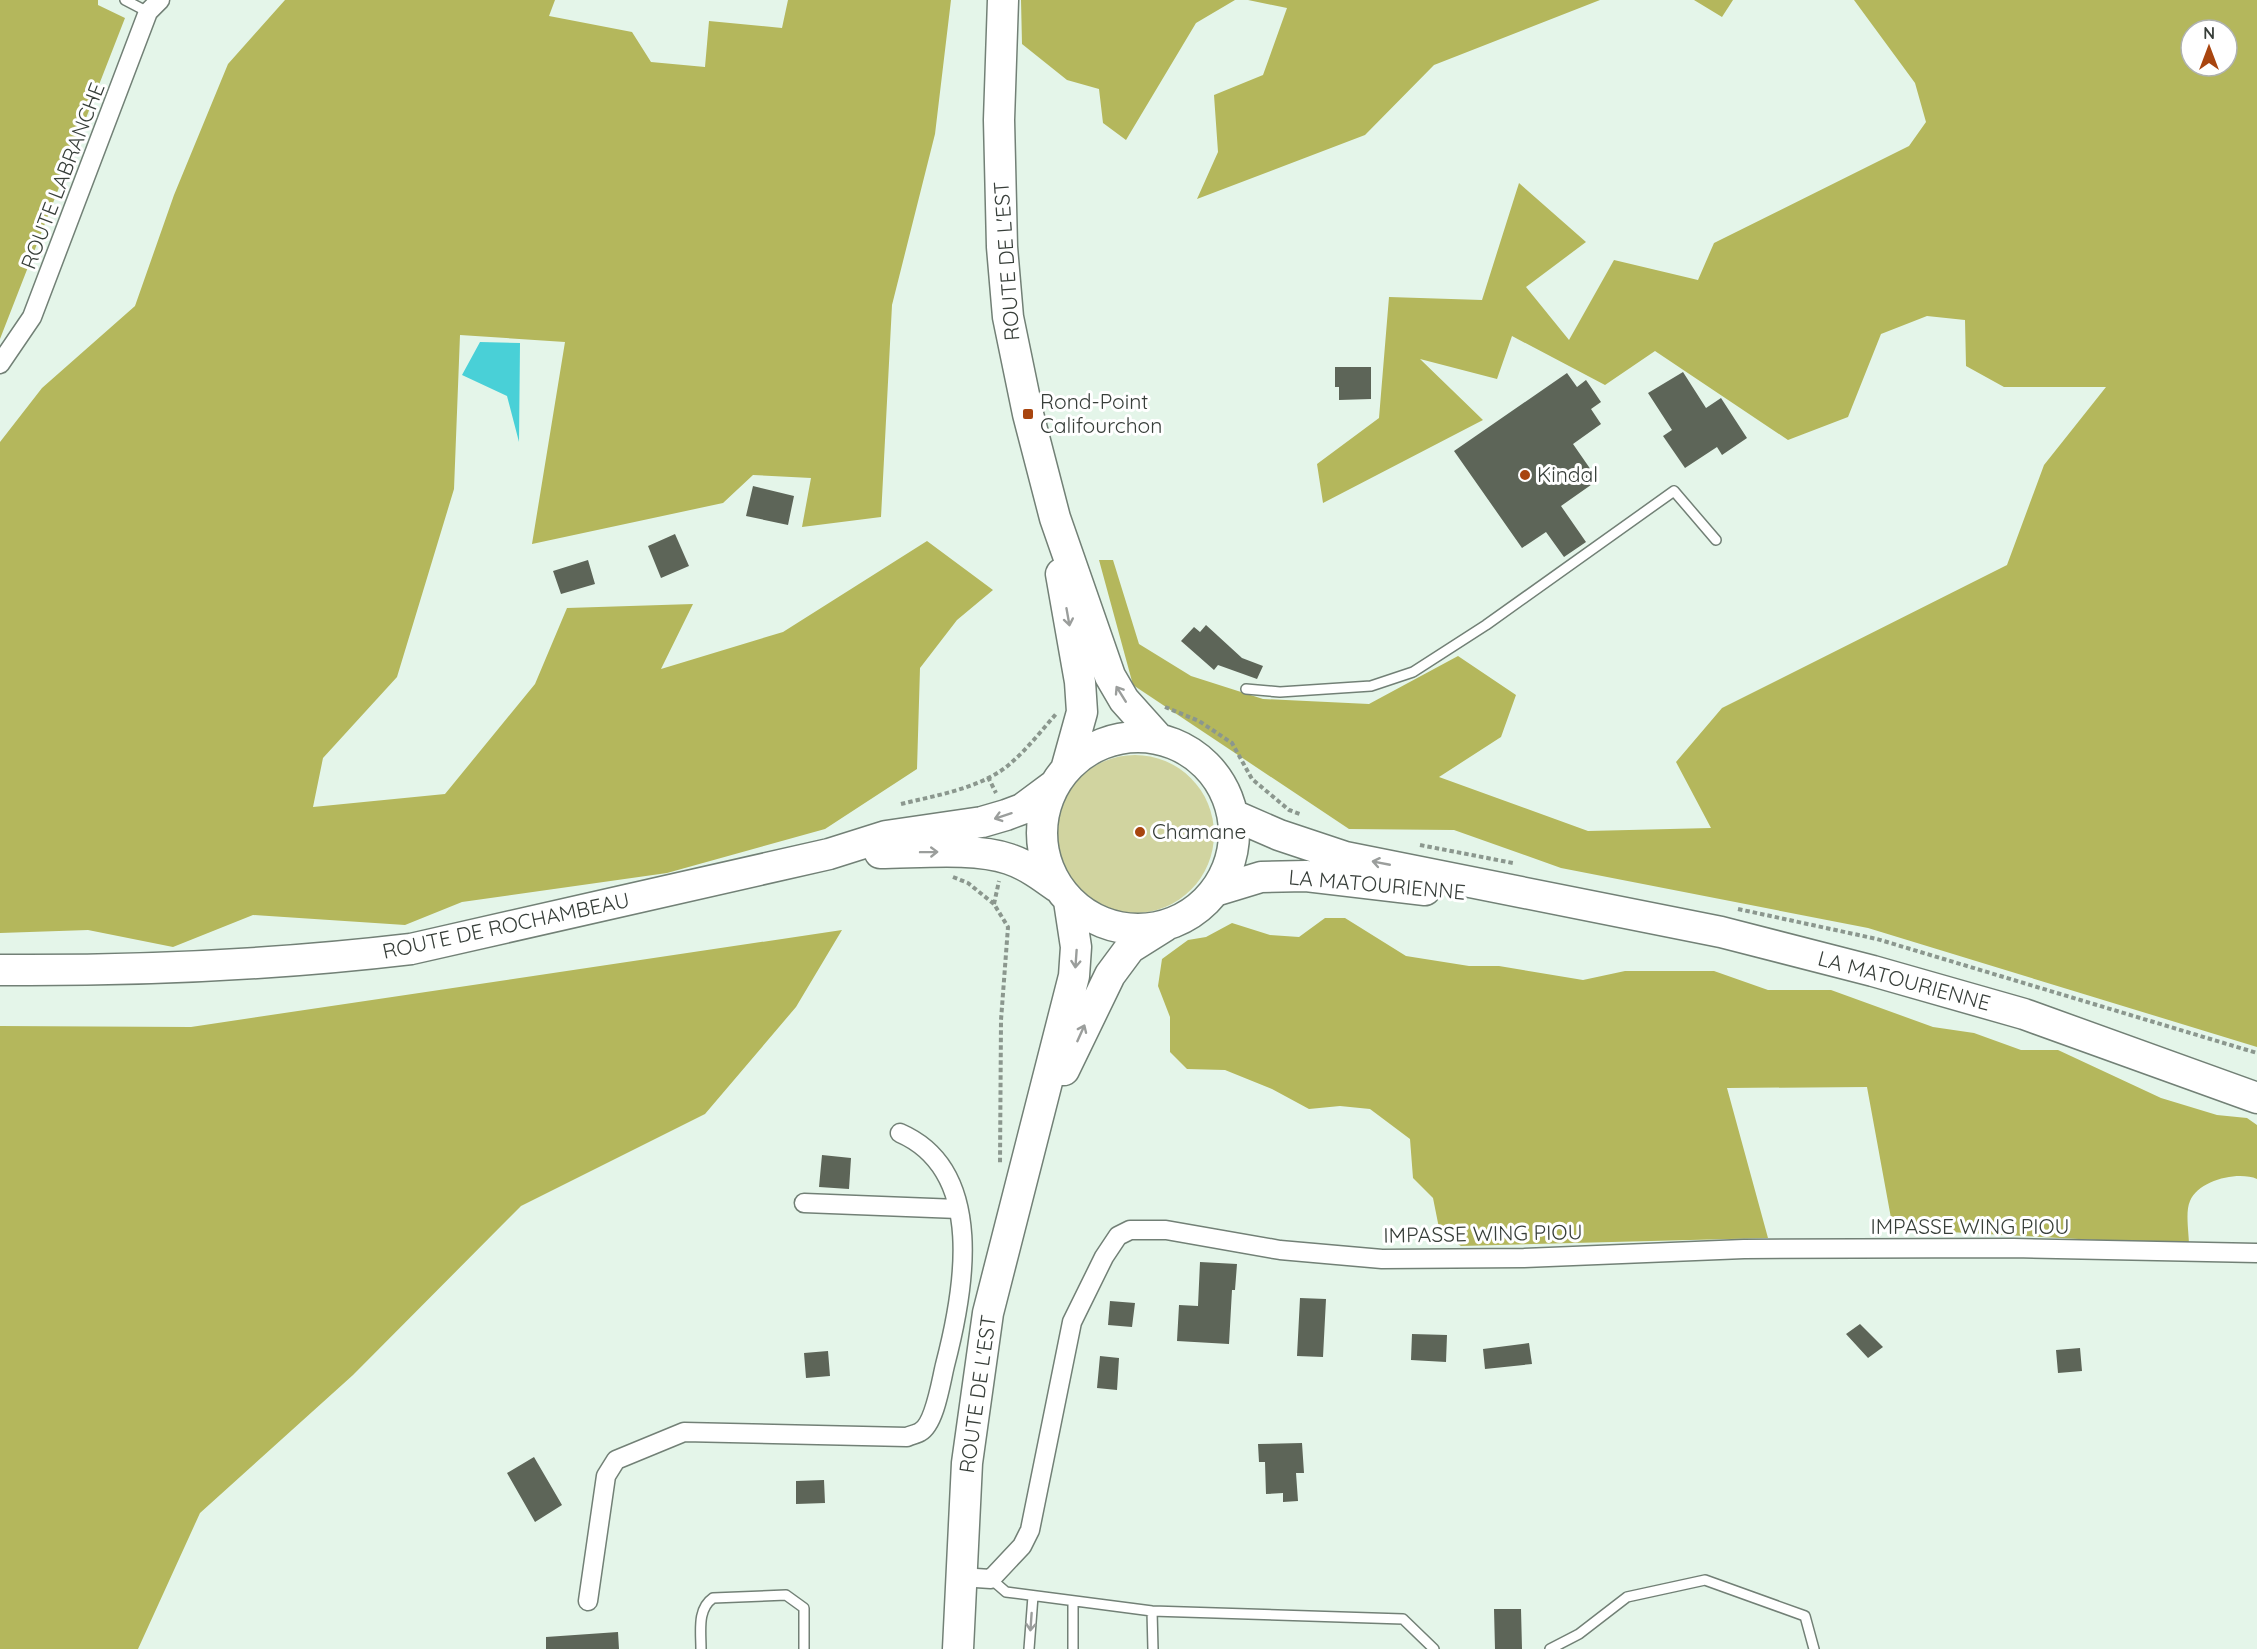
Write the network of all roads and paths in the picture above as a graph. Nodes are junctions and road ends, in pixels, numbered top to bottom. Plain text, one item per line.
1 (125, 0) edge
2 (1003, 0) edge
3 (154, 6) edge
4 (0, 364) edge
5 (1055, 518) junction
6 (1716, 540) dead end
7 (1246, 689) dead end
8 (1163, 706) dead end
9 (1066, 712) dead end
10 (1159, 739) junction
11 (1060, 776) junction
12 (900, 804) dead end
13 (1233, 815) junction
14 (1308, 817) dead end
15 (1409, 843) dead end
16 (829, 854) junction
17 (1524, 866) dead end
18 (1001, 875) dead end
19 (1215, 891) junction
20 (1063, 894) junction
21 (1541, 897) junction
22 (1735, 908) dead end
23 (1168, 924) junction
24 (0, 970) edge
25 (2257, 1053) edge
26 (2257, 1098) edge
27 (900, 1132) dead end
28 (1031, 1144) junction
29 (999, 1174) dead end
30 (804, 1203) dead end
31 (958, 1209) junction
32 (2257, 1253) edge
33 (973, 1312) junction
34 (960, 1577) junction
35 (991, 1579) junction
36 (1033, 1596) junction
37 (588, 1601) dead end
38 (1073, 1601) junction
39 (1152, 1611) junction
40 (701, 1649) edge
41 (804, 1649) edge
42 (958, 1649) edge
43 (1029, 1649) edge
44 (1073, 1649) edge
45 (1153, 1649) edge
46 (1434, 1649) edge
47 (1550, 1649) edge
48 (1814, 1649) edge

1 - 3 lane
2 - 5 main road, ROUTE DE L'EST
3 - 4 street, ROUTE LABRANCHE
10 -> 5 main road, ROUTE DE L'EST
5 -> 11 main road, ROUTE DE L'EST
6 - 7 lane
8 - 14 path
9 - 12 path
10 - 11 main road
10 - 13 main road
11 -> 16 main road, ROUTE DE ROCHAMBEAU
11 - 20 main road
13 - 19 main road
21 -> 13 main road, LA MATOURIENNE
15 - 17 path
16 -> 20 main road, ROUTE DE ROCHAMBEAU
16 - 24 main road, ROUTE DE ROCHAMBEAU
18 - 29 path
19 - 21 main road, LA MATOURIENNE
19 - 23 main road
20 - 23 main road
20 -> 28 main road, ROUTE DE L'EST
21 - 26 main road, LA MATOURIENNE
22 - 25 path
28 -> 23 main road, ROUTE DE L'EST
27 - 31 street
28 - 33 main road, ROUTE DE L'EST
30 - 31 street
31 - 33 street
32 - 35 street, IMPASSE WING PIOU
33 - 34 main road, ROUTE DE L'EST
33 - 37 street
34 - 35 street
34 - 42 main road, ROUTE DE L'EST
35 - 36 lane
36 - 38 lane
36 -> 43 lane
38 - 39 lane
38 - 44 lane
39 - 45 lane
39 - 46 lane
40 - 41 lane
47 - 48 lane

